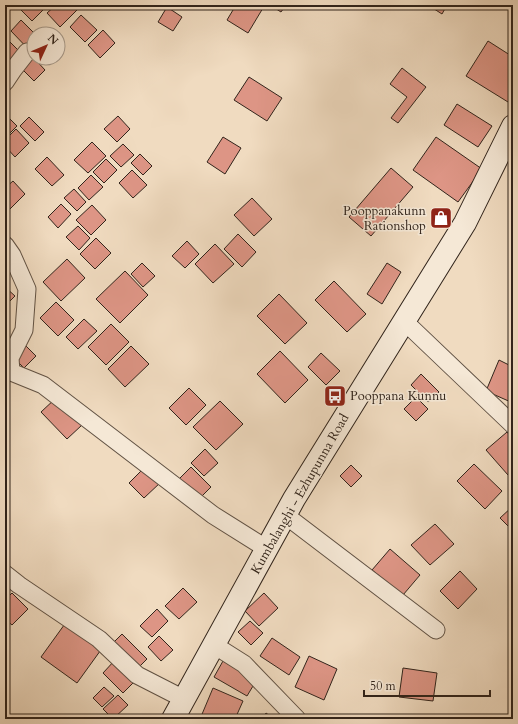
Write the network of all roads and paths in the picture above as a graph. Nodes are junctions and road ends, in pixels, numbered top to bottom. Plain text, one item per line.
1 (26, 53) edge
2 (5, 82) edge
3 (513, 126) edge
4 (5, 245) edge
5 (404, 321) junction
6 (8, 371) edge
7 (513, 425) edge
8 (285, 515) junction
9 (267, 549) junction
10 (5, 574) edge
11 (436, 630) dead end
12 (214, 645) junction
13 (184, 699) junction
14 (173, 719) edge
15 (297, 719) edge

1 - 2 street
3 - 5 main road, Kumbalanghi - Ezhupunna Road
4 - 6 street
5 - 7 street
5 - 8 main road, Kumbalanghi - Ezhupunna Road
6 - 9 street
8 - 9 main road, Kumbalanghi - Ezhupunna Road
8 - 11 street
9 - 12 main road, Kumbalanghi - Ezhupunna Road
10 - 13 street
12 - 13 main road, Kumbalanghi - Ezhupunna Road
12 - 15 street
13 - 14 main road, Kumbalanghi - Ezhupunna Road

